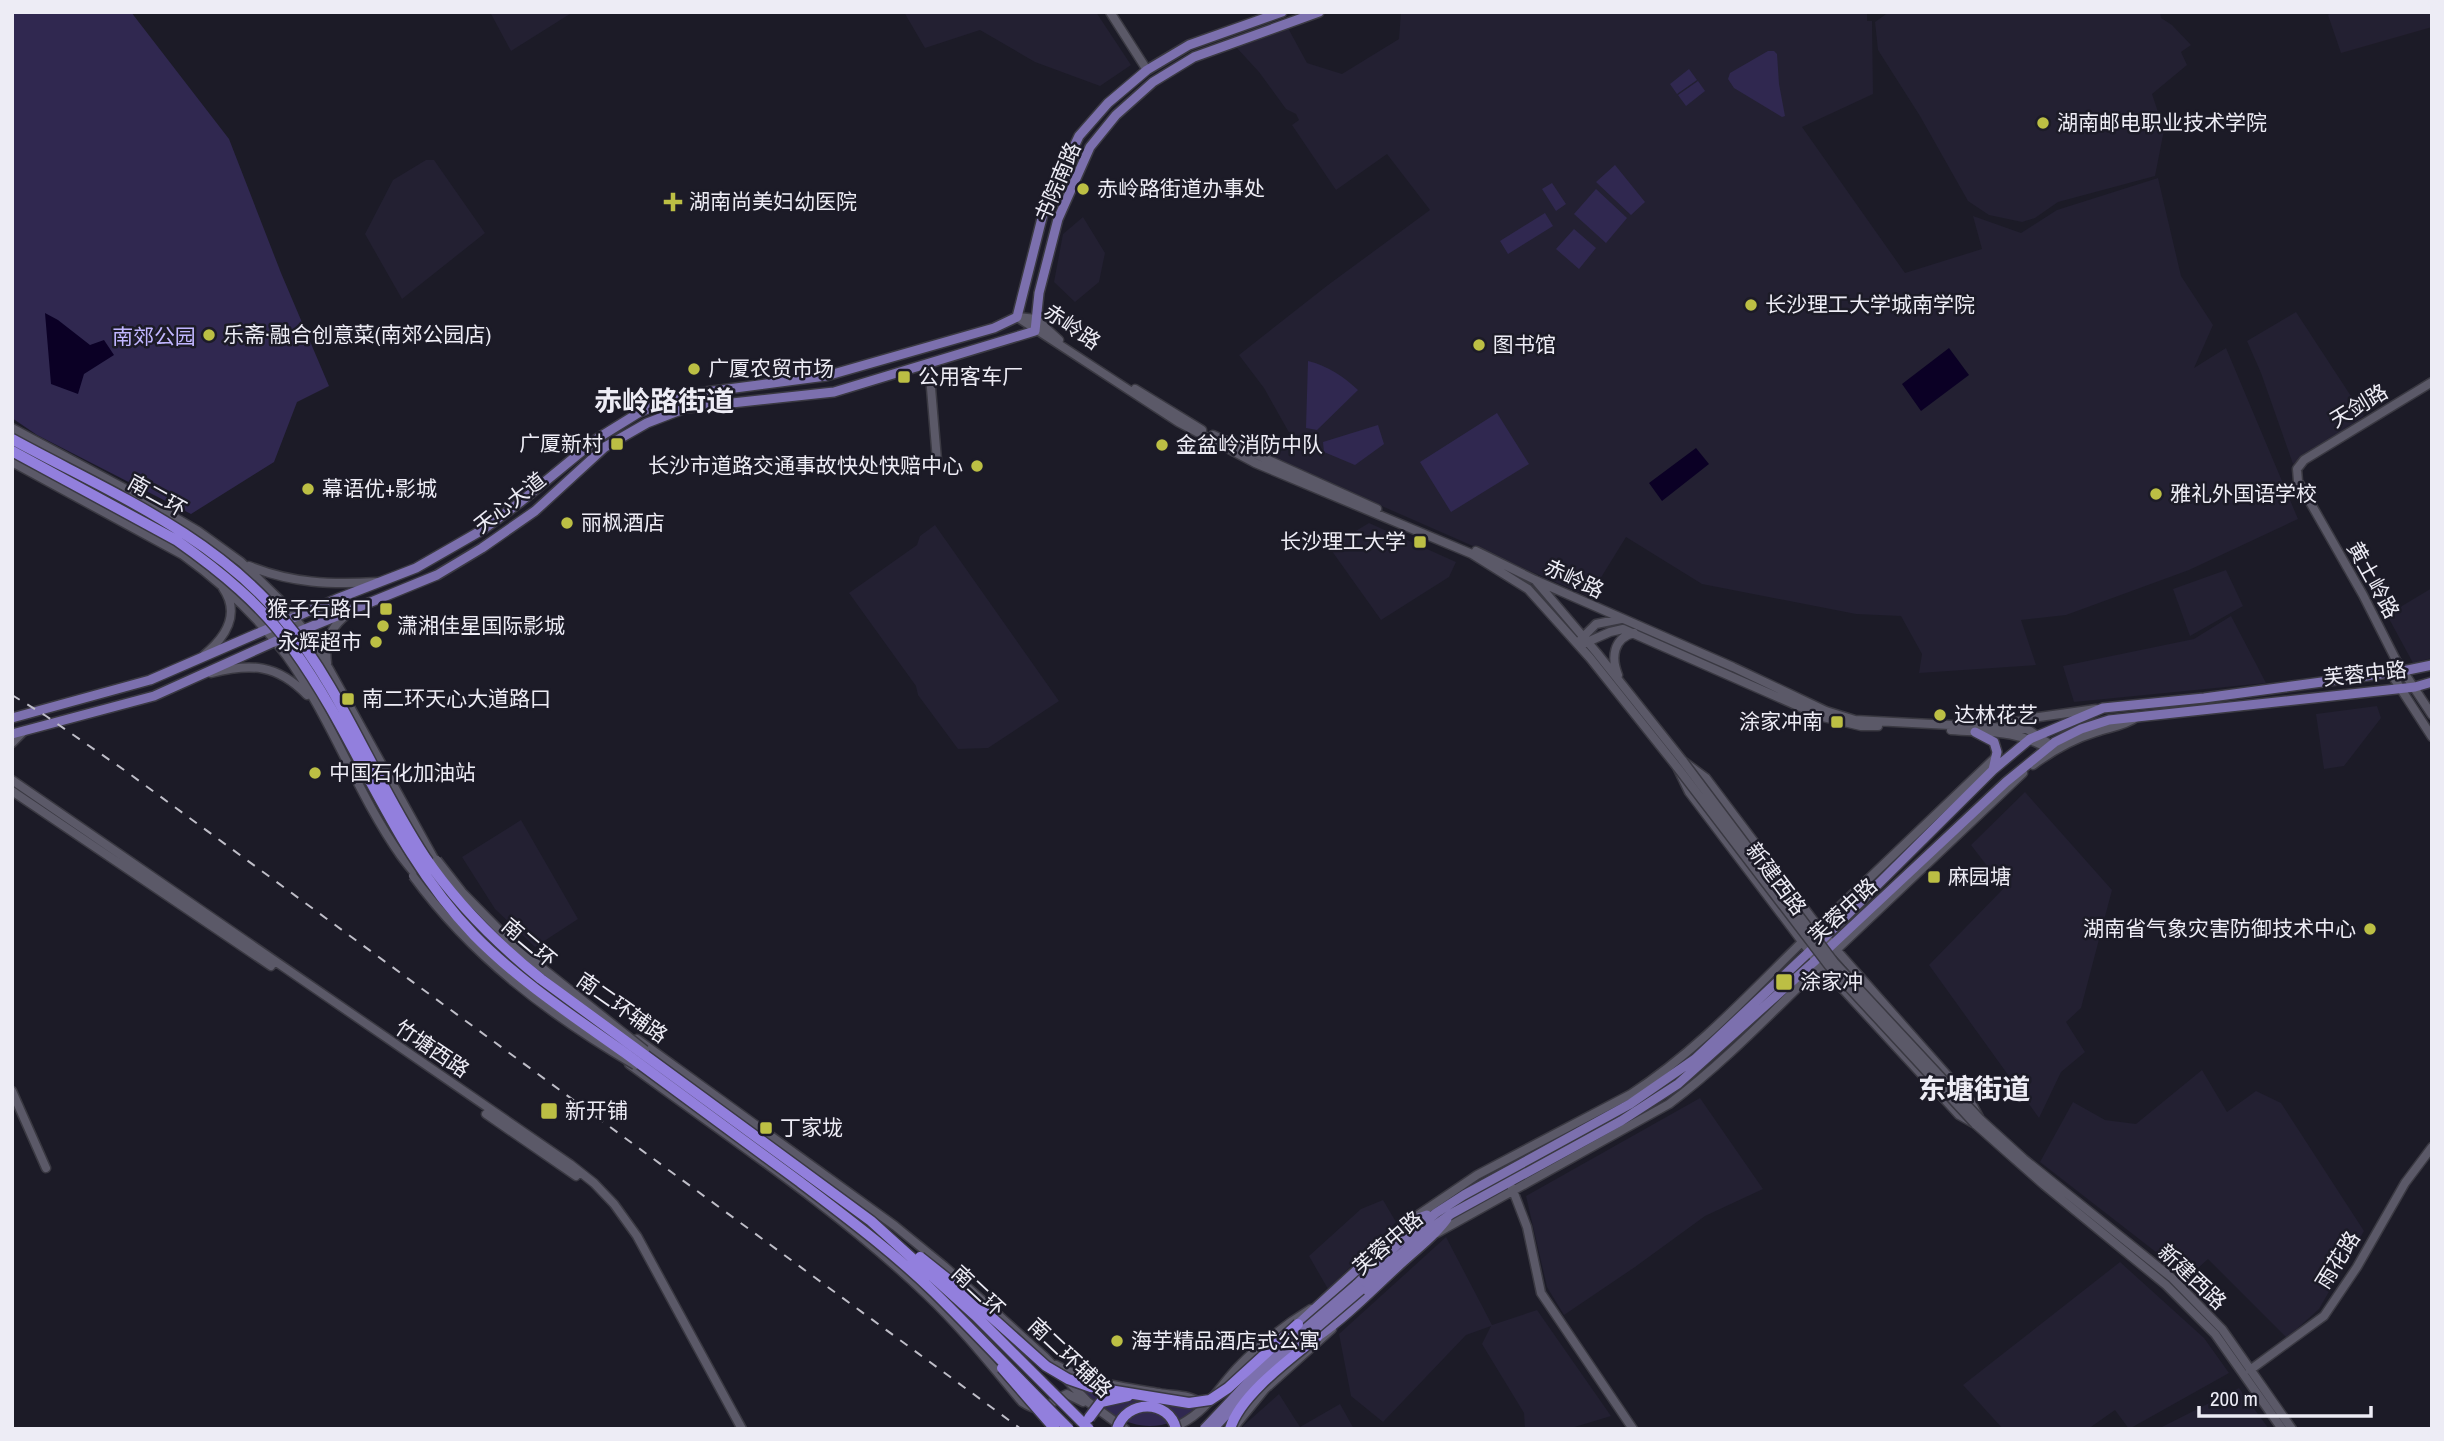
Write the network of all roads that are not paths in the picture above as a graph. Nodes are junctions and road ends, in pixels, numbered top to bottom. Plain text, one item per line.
1 (1110, 12) edge
2 (1282, 12) edge
3 (1319, 12) edge
4 (1147, 70) junction
5 (1017, 317) junction
6 (1036, 319) junction
7 (1035, 331) junction
8 (929, 364) junction
9 (2432, 382) edge
10 (12, 428) edge
11 (12, 439) edge
12 (12, 451) edge
13 (937, 460) dead end
14 (2304, 460) joint
15 (12, 462) edge
16 (241, 562) junction
17 (217, 580) junction
18 (1535, 580) junction
19 (383, 582) junction
20 (359, 607) junction
21 (295, 617) junction
22 (1620, 620) junction
23 (266, 630) junction
24 (304, 630) junction
25 (1634, 633) junction
26 (276, 641) junction
27 (1583, 643) junction
28 (194, 662) junction
29 (2432, 665) edge
30 (329, 669) junction
31 (2403, 671) junction
32 (2390, 672) junction
33 (201, 676) junction
34 (1620, 681) junction
35 (2432, 682) edge
36 (2415, 687) junction
37 (2399, 689) junction
38 (319, 708) junction
39 (2103, 708) junction
40 (2432, 715) edge
41 (2137, 717) junction
42 (12, 718) edge
43 (1995, 727) junction
44 (24, 731) junction
45 (1975, 732) junction
46 (12, 734) edge
47 (2034, 737) junction
48 (2432, 737) edge
49 (12, 743) edge
50 (2049, 747) junction
51 (1996, 757) junction
52 (1680, 764) junction
53 (1993, 770) junction
54 (12, 780) edge
55 (12, 791) edge
56 (424, 840) junction
57 (401, 857) junction
58 (1818, 927) junction
59 (1802, 943) junction
60 (1831, 944) junction
61 (1815, 959) junction
62 (672, 1081) junction
63 (12, 1091) edge
64 (1977, 1121) junction
65 (2432, 1147) edge
66 (46, 1168) dead end
67 (1511, 1186) junction
68 (1451, 1214) junction
69 (871, 1221) junction
70 (1413, 1225) junction
71 (1437, 1233) junction
72 (1359, 1287) junction
73 (1322, 1302) junction
74 (964, 1322) junction
75 (1298, 1324) joint
76 (1338, 1324) junction
77 (1317, 1337) joint
78 (1045, 1357) junction
79 (2250, 1370) junction
80 (1219, 1388) junction
81 (1143, 1396) junction
82 (1205, 1409) junction
83 (1247, 1410) junction
84 (1089, 1424) edge
85 (1177, 1427) edge
86 (740, 1429) edge
87 (1055, 1429) edge
88 (1069, 1429) edge
89 (1118, 1429) edge
90 (1125, 1429) edge
91 (1205, 1429) edge
92 (1213, 1429) edge
93 (1232, 1429) edge
94 (1633, 1429) edge
95 (2282, 1429) edge
96 (2292, 1429) edge

1 - 4 main road
2 - 4 main road, 书院南路
3 - 6 main road, 书院南路
4 - 5 main road, 书院南路
5 - 6 main road, 赤岭路
5 - 7 main road, 赤岭路
5 - 19 main road, 天心大道
6 - 7 main road, 书院南路
6 - 18 main road, 赤岭路
7 - 8 main road, 天心大道
7 - 27 main road, 赤岭路
8 - 13 main road
8 - 20 main road, 天心大道
9 - 14 main road, 天剑路
10 - 16 main road, 南二环辅路
11 - 62 highway, 南二环, bridge
12 - 62 highway, 南二环, bridge
14 - 31 main road, 黄土岭路
15 - 17 main road, 南二环辅路
16 - 19 main road
16 - 21 main road, 南二环辅路
17 - 23 main road, 南二环辅路
17 - 28 main road
18 - 22 main road, 赤岭路
18 - 27 main road, 新建西路
19 - 21 main road, 天心大道
20 - 24 main road, 天心大道
20 - 30 main road
21 - 23 main road, 天心大道
21 - 24 main road, 南二环辅路
22 - 27 main road, 赤岭路
22 - 43 main road, 赤岭路
23 - 26 main road, 南二环辅路
23 - 28 main road, 天心大道
24 - 26 main road, 天心大道
24 - 30 main road, 南二环辅路
25 - 27 main road, 赤岭路
25 - 34 main road
25 - 45 main road, 赤岭路
26 - 33 main road, 天心大道
26 - 38 main road, 南二环辅路
27 - 34 main road, 新建西路
27 - 52 main road, 新建西路
28 - 42 main road, 天心大道
29 - 31 main road, 芙蓉中路
30 - 56 main road, 南二环辅路
31 - 32 main road, 芙蓉中路
31 - 36 main road, 黄土岭路
32 - 37 main road
32 - 39 main road, 芙蓉中路
33 - 38 main road
33 - 44 main road, 天心大道
34 - 52 main road, 新建西路
35 - 36 main road, 芙蓉中路
36 - 37 main road, 芙蓉中路
36 - 40 main road, 黄土岭路
37 - 41 main road, 芙蓉中路
37 - 48 main road
38 - 57 main road, 南二环辅路
39 - 43 main road, 赤岭路
39 - 47 main road, 芙蓉中路
41 - 50 main road, 芙蓉中路
41 - 60 main road
43 - 47 main road, 赤岭路
44 - 46 main road, 天心大道
44 - 49 main road
45 - 47 main road, 赤岭路
45 - 51 main road
47 - 50 main road, 赤岭路
47 - 53 main road, 芙蓉中路
50 - 60 main road, 芙蓉中路
51 - 53 main road
51 - 58 main road
52 - 58 main road, 新建西路
52 - 59 main road, 新建西路
52 - 64 main road, 新建西路, bridge
53 - 60 main road, 芙蓉中路
54 - 86 main road, 竹塘西路
55 - 86 main road, 竹塘西路
56 - 62 main road, bridge
56 - 78 main road, 南二环辅路
57 - 62 main road, bridge
57 - 89 main road, 南二环辅路
58 - 59 main road
58 - 60 main road, 新建西路
59 - 61 main road, 新建西路
59 - 70 main road
60 - 61 main road, 芙蓉中路
60 - 64 main road, 新建西路
61 - 64 main road, 新建西路
61 - 67 main road, 芙蓉中路
61 - 70 main road, 芙蓉中路
62 - 69 highway, 南二环, bridge
62 - 74 highway, 南二环, bridge
63 - 66 main road
64 - 79 main road, 新建西路
64 - 95 main road, 新建西路
65 - 79 main road, 雨花路
67 - 68 main road, 芙蓉中路
67 - 71 main road
67 - 94 main road
68 - 71 main road
68 - 72 main road, 芙蓉中路
69 - 81 highway, bridge
69 - 84 highway, 南二环, bridge
70 - 72 main road
70 - 73 main road
71 - 76 main road
72 - 91 main road, 芙蓉中路, bridge
72 - 92 main road, 芙蓉中路, bridge
73 - 75 main road
73 - 80 main road
74 - 87 highway, bridge
74 - 88 highway, 南二环, bridge
75 - 81 highway, bridge
76 - 77 main road
76 - 83 main road
77 - 93 highway, bridge
78 - 82 main road
78 - 90 main road, 南二环辅路
79 - 96 main road, 新建西路
80 - 82 main road
80 - 83 main road
81 - 84 highway, bridge
82 - 85 main road
83 - 93 main road
85 - 89 highway, bridge
85 - 91 main road

